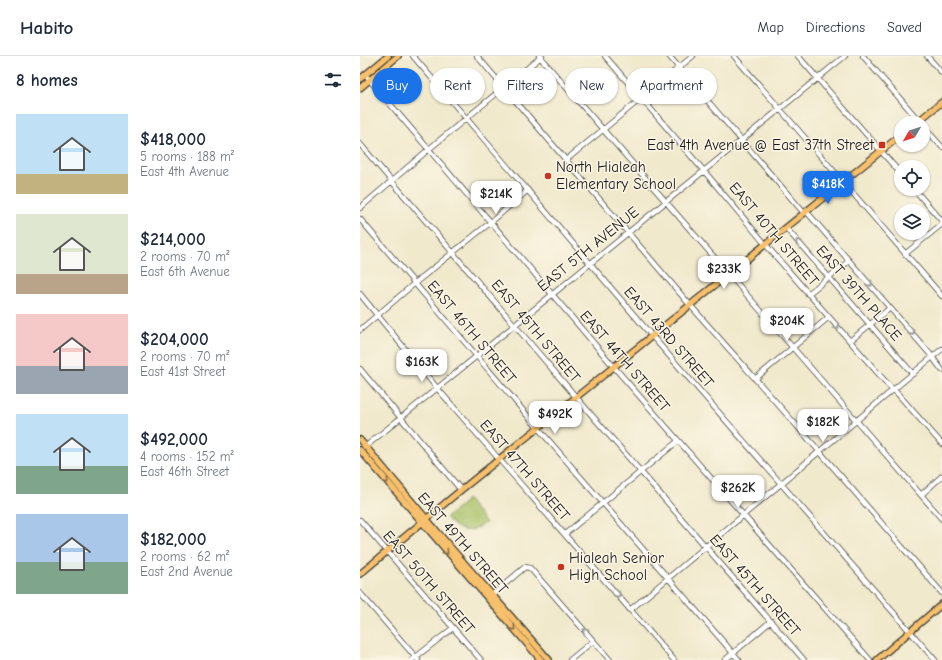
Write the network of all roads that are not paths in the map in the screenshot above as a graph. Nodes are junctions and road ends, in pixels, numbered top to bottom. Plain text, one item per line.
1 (388, 56) edge
2 (398, 56) edge
3 (413, 56) edge
4 (477, 56) edge
5 (605, 56) edge
6 (669, 56) edge
7 (693, 56) edge
8 (734, 56) edge
9 (798, 56) edge
10 (845, 56) edge
11 (863, 56) edge
12 (927, 56) edge
13 (540, 57) edge
14 (527, 68) edge
15 (679, 68) joint
16 (942, 73) edge
17 (493, 74) edge
18 (365, 75) junction
19 (360, 79) edge
20 (817, 79) junction
21 (370, 80) junction
22 (626, 80) edge
23 (360, 88) edge
24 (493, 96) edge
25 (942, 102) edge
26 (518, 104) edge
27 (634, 104) edge
28 (646, 104) edge
29 (710, 104) edge
30 (779, 109) junction
31 (914, 116) edge
32 (927, 116) edge
33 (466, 119) junction
34 (603, 129) junction
35 (930, 134) edge
36 (742, 140) junction
37 (894, 141) edge
38 (360, 144) edge
39 (942, 147) edge
40 (429, 149) junction
41 (881, 151) junction
42 (566, 160) junction
43 (894, 166) edge
44 (704, 170) junction
45 (391, 181) junction
46 (843, 182) junction
47 (528, 190) junction
48 (920, 196) edge
49 (665, 202) junction
50 (360, 208) edge
51 (805, 212) junction
52 (360, 219) edge
53 (942, 221) edge
54 (491, 222) junction
55 (942, 224) edge
56 (786, 228) junction
57 (628, 232) junction
58 (766, 245) junction
59 (454, 252) junction
60 (905, 254) junction
61 (849, 260) junction
62 (590, 263) junction
63 (729, 274) junction
64 (828, 277) junction
65 (415, 283) junction
66 (360, 294) edge
67 (553, 294) junction
68 (808, 294) junction
69 (942, 296) edge
70 (690, 305) junction
71 (890, 308) junction
72 (378, 314) junction
73 (829, 317) junction
74 (514, 325) junction
75 (870, 325) junction
76 (360, 330) edge
77 (652, 336) junction
78 (850, 341) junction
79 (792, 348) junction
80 (942, 349) edge
81 (477, 356) junction
82 (932, 358) junction
83 (614, 367) junction
84 (360, 369) edge
85 (942, 370) edge
86 (913, 374) junction
87 (754, 378) junction
88 (438, 388) junction
89 (894, 390) junction
90 (576, 397) junction
91 (400, 417) junction
92 (857, 421) junction
93 (538, 428) junction
94 (360, 440) edge
95 (678, 441) junction
96 (942, 444) edge
97 (361, 449) edge
98 (820, 452) junction
99 (500, 459) junction
100 (641, 472) junction
101 (942, 476) edge
102 (781, 484) junction
103 (461, 490) junction
104 (921, 495) junction
105 (603, 503) junction
106 (743, 516) junction
107 (942, 519) edge
108 (360, 520) edge
109 (423, 520) junction
110 (565, 534) junction
111 (705, 546) junction
112 (386, 552) junction
113 (360, 574) edge
114 (669, 578) junction
115 (942, 593) edge
116 (360, 594) edge
117 (490, 597) junction
118 (942, 604) edge
119 (630, 610) junction
120 (771, 621) junction
121 (453, 628) junction
122 (910, 632) junction
123 (593, 640) junction
124 (733, 653) junction
125 (415, 659) edge
126 (480, 660) edge
127 (541, 660) edge
128 (549, 660) edge
129 (570, 660) edge
130 (610, 660) edge
131 (674, 660) edge
132 (725, 660) edge
133 (739, 660) edge
134 (804, 660) edge
135 (870, 660) edge
136 (877, 660) edge
137 (935, 660) edge

1 - 18 main road
2 - 21 main road
3 - 33 street, EAST 43RD STREET
4 - 17 street
5 - 22 street, EAST 40TH STREET
6 - 15 street
7 - 15 street
8 - 30 street
9 - 20 street
10 - 20 street, EAST 5TH AVENUE
11 - 31 street
12 - 16 street
13 - 14 street
13 - 34 street
18 - 19 main road
18 - 21 street, EAST 44TH STREET
20 - 30 street, EAST 5TH AVENUE
20 - 41 street
21 - 23 main road
21 - 40 street, EAST 44TH STREET
24 - 33 street
25 - 32 main road
26 - 42 street
27 - 34 street
28 - 44 street, EAST 40TH STREET
29 - 36 street
30 - 36 street, EAST 5TH AVENUE
30 - 46 street
33 - 40 street
33 - 47 street, EAST 43RD STREET
34 - 42 street
34 - 49 street
35 - 39 street
36 - 44 street, EAST 5TH AVENUE
36 - 51 street
37 - 41 main road
38 - 45 street, EAST 45TH STREET
40 - 45 street
40 - 54 street, EAST 44TH STREET
41 - 43 street
41 - 46 main road
42 - 57 street
44 - 49 street, EAST 5TH AVENUE
44 - 58 street, EAST 40TH STREET
45 - 50 street
45 - 59 street, EAST 45TH STREET
46 - 51 main road
46 - 60 street
47 - 54 street
47 - 62 street, EAST 43RD STREET
48 - 53 street
49 - 57 street, EAST 5TH AVENUE
49 - 63 street
51 - 56 main road
51 - 61 street
52 - 65 street, EAST 46TH STREET
54 - 59 street
54 - 67 street, EAST 44TH STREET
55 - 60 street
56 - 58 main road
64 -> 56 street, EAST 39TH PLACE
57 - 62 street, EAST 5TH AVENUE
57 - 70 street
58 - 63 main road
58 - 68 street, EAST 40TH STREET
59 - 65 street
59 - 74 street, EAST 45TH STREET
60 - 69 street
61 - 64 street
61 -> 71 street
62 - 67 street, EAST 5TH AVENUE
62 - 77 street, EAST 43RD STREET
63 - 70 main road
63 - 79 street
64 - 68 street
64 - 75 street, EAST 39TH PLACE
65 - 72 street
65 - 81 street, EAST 46TH STREET
66 - 72 street, EAST 47TH STREET
67 - 74 street, EAST 5TH AVENUE
67 - 83 street, EAST 44TH STREET
68 - 73 street, EAST 40TH STREET
70 - 77 main road
70 - 87 street
71 - 75 street
71 -> 82 street
72 - 76 street
72 - 88 street, EAST 47TH STREET
73 -> 78 street, EAST 40TH STREET
73 - 79 street
74 - 81 street, EAST 5TH AVENUE
74 - 90 street, EAST 45TH STREET
75 - 78 street
75 - 86 street, EAST 39TH PLACE
77 - 83 main road
77 - 102 street, EAST 43RD STREET
78 - 89 street, EAST 40TH STREET
79 - 87 street
79 - 92 street
80 - 82 street
81 - 88 street, EAST 5TH AVENUE
81 - 93 street, EAST 46TH STREET
82 - 85 street
82 - 86 street
83 - 90 main road
83 - 95 street, EAST 44TH STREET
84 - 91 street
86 - 89 street
87 - 98 street
88 - 91 street, EAST 5TH AVENUE
88 - 99 street, EAST 47TH STREET
89 - 92 street
89 - 96 street, EAST 40TH STREET
90 - 93 main road
90 - 100 street, EAST 45TH STREET
91 - 97 street, EAST 5TH AVENUE
91 - 103 street
92 - 98 street
92 - 104 street
93 - 99 main road
93 - 105 street, EAST 46TH STREET
94 - 97 main road, EAST 49TH STREET
95 - 100 street
95 - 106 street, EAST 44TH STREET
97 -> 109 main road, EAST 49TH STREET
97 - 109 main road, EAST 49TH STREET
98 - 102 street
98 - 115 street
99 - 103 main road
99 - 110 street, EAST 47TH STREET
100 - 105 street
100 - 111 street, EAST 45TH STREET
101 - 104 street
102 - 106 street
102 - 122 street, EAST 43RD STREET
103 - 109 main road
104 - 107 street
105 - 110 street
105 - 114 street, EAST 46TH STREET
106 - 111 street
106 - 135 street, EAST 44TH STREET
108 - 112 street, EAST 50TH STREET
109 - 112 main road
109 - 117 main road, EAST 49TH STREET
110 -> 119 street, EAST 47TH STREET
111 - 114 street
111 - 120 street, EAST 45TH STREET
112 - 113 main road
112 - 121 street, EAST 50TH STREET
114 - 119 street
114 - 124 street, EAST 46TH STREET
116 - 125 street
123 -> 117 street
117 -> 127 main road, EAST 49TH STREET
117 - 128 main road, EAST 49TH STREET
118 - 122 main road
119 - 131 street, EAST 47TH STREET
120 - 124 street
120 - 134 street, EAST 45TH STREET
121 - 125 street
121 - 126 street, EAST 50TH STREET
122 - 136 main road
122 - 137 street, EAST 43RD STREET
123 - 129 street
123 - 130 street
124 - 132 street
124 - 133 street, EAST 46TH STREET

